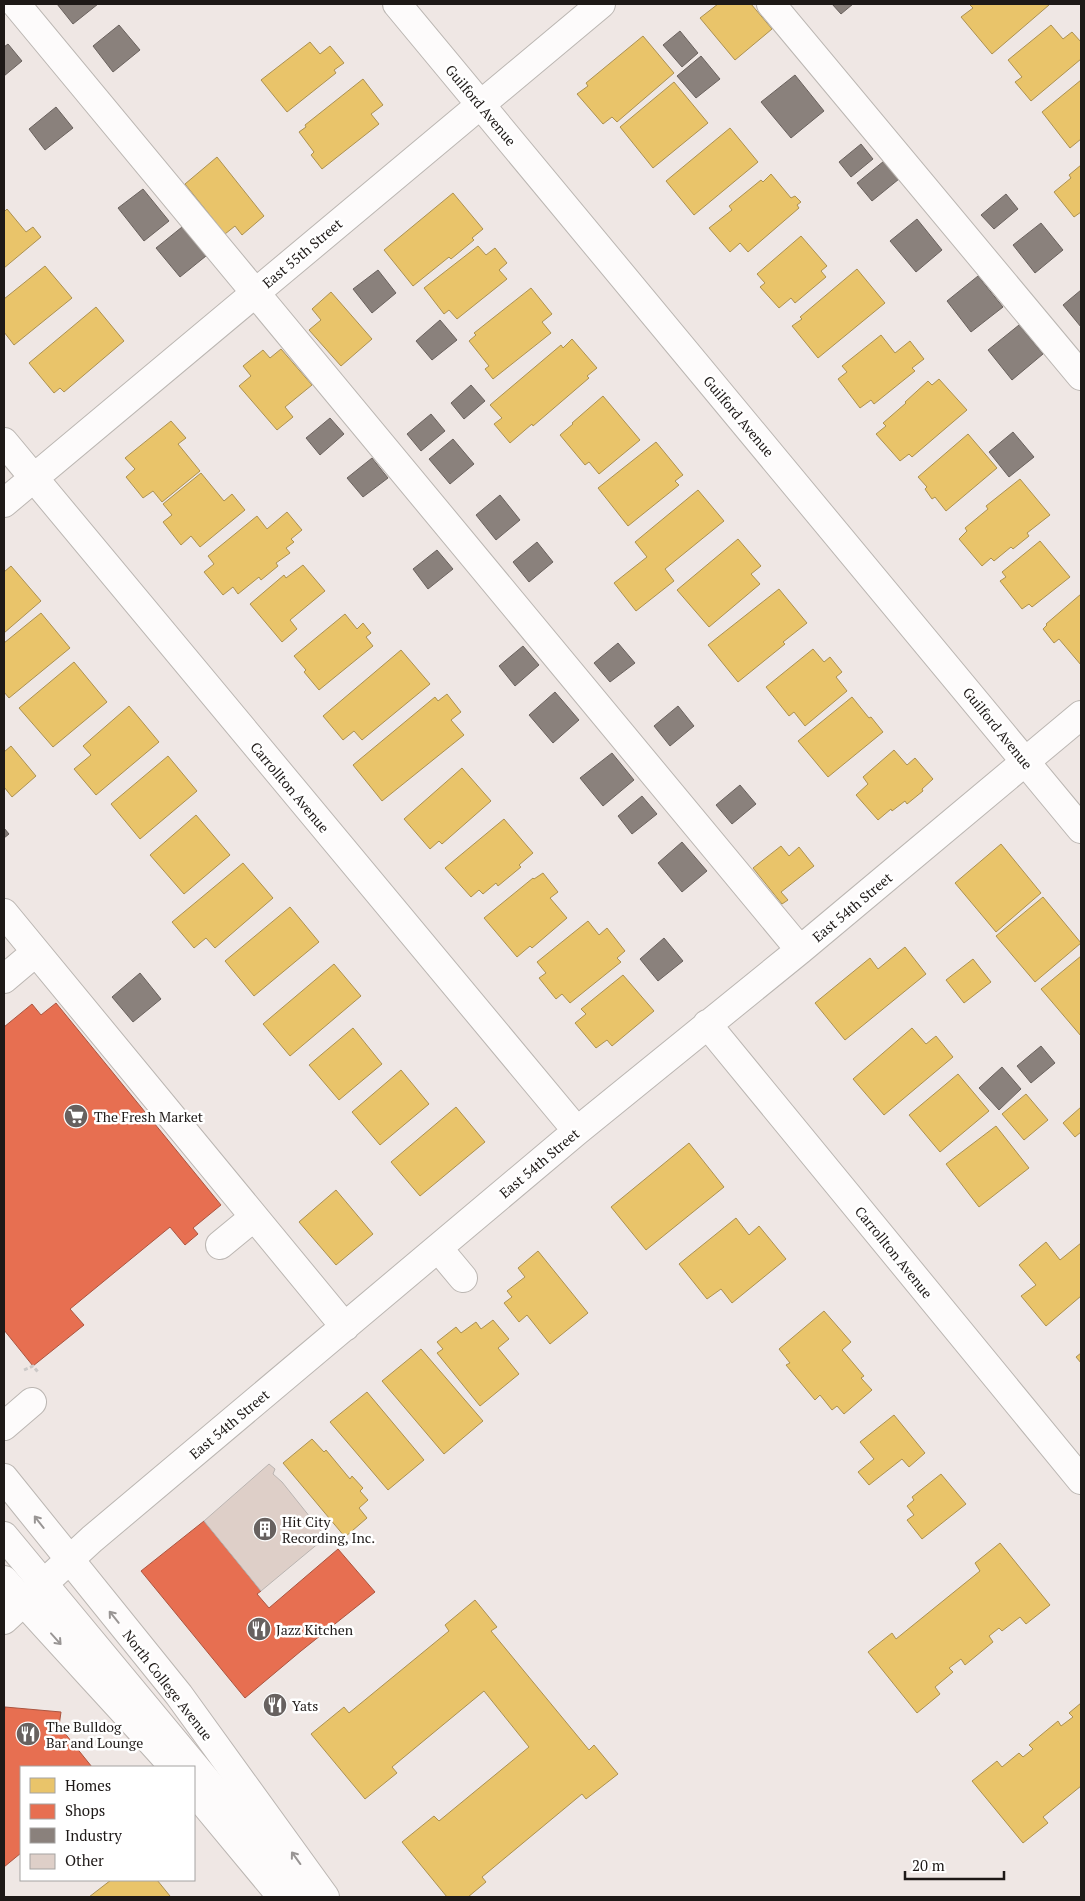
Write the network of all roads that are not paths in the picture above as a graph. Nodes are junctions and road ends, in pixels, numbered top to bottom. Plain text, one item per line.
1 (16, 4) edge
2 (397, 4) edge
3 (601, 4) edge
4 (772, 4) edge
5 (480, 105) junction
6 (256, 292) junction
7 (1081, 376) edge
8 (4, 442) edge
9 (34, 478) junction
10 (4, 503) edge
11 (1081, 715) edge
12 (1026, 762) junction
13 (1081, 829) edge
14 (4, 913) edge
15 (800, 950) junction
16 (36, 952) junction
17 (4, 979) edge
18 (707, 1024) junction
19 (577, 1131) junction
20 (254, 1217) junction
21 (220, 1245) dead end
22 (438, 1248) junction
23 (463, 1278) dead end
24 (345, 1327) junction
25 (32, 1402) dead end
26 (4, 1426) edge
27 (4, 1478) edge
28 (1081, 1480) edge
29 (4, 1536) edge
30 (70, 1561) junction
31 (4, 1580) edge
32 (43, 1584) junction
33 (14, 1611) edge
34 (173, 1766) edge
35 (194, 1766) edge
36 (195, 1767) edge
37 (195, 1792) edge
38 (282, 1897) edge
39 (303, 1897) edge
40 (325, 1897) edge

1 - 6 street
2 - 5 street, Guilford Avenue
3 - 5 street, East 55th Street
4 - 7 street
5 - 6 street, East 55th Street
5 - 12 street, Guilford Avenue
6 - 9 street, East 55th Street
6 - 15 street
8 - 9 street, Carrollton Avenue
9 - 10 street, East 55th Street
9 - 19 street, Carrollton Avenue
11 - 12 street, East 54th Street
12 - 13 street, Guilford Avenue
12 - 15 street, East 54th Street
14 - 16 street
15 - 18 street, East 54th Street
16 - 17 street
16 - 20 street
18 - 19 street, East 54th Street
18 - 28 street, Carrollton Avenue
19 - 22 street, East 54th Street
20 - 21 street
20 - 24 street
22 - 23 street
22 - 24 street, East 54th Street
24 - 30 street, East 54th Street
25 - 26 street
30 -> 27 street, North College Avenue
29 - 32 street
30 - 32 street, East 54th Street
40 -> 30 street, North College Avenue
31 - 33 street
32 - 33 street, East 54th Street
32 - 35 street
33 -> 34 street
36 - 39 street
37 - 38 street

